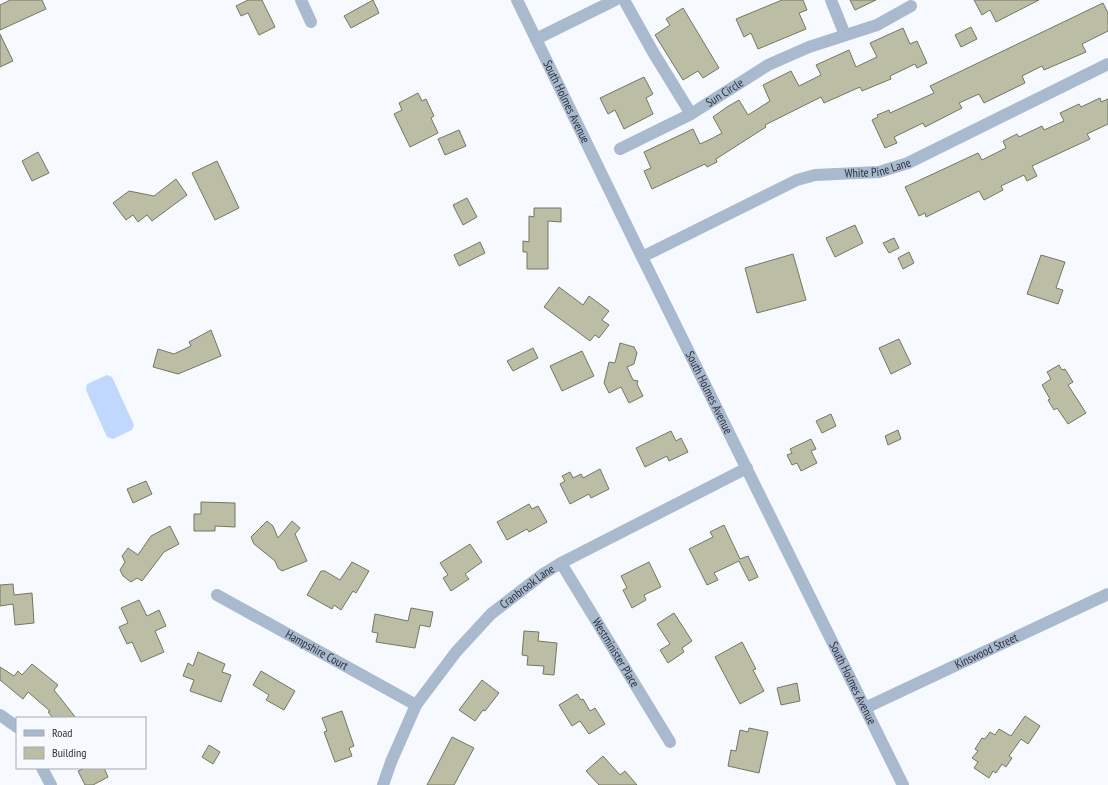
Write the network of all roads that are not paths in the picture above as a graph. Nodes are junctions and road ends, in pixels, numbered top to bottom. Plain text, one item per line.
1 (301, 0) edge
2 (517, 0) edge
3 (615, 0) edge
4 (624, 0) edge
5 (831, 0) edge
6 (911, 6) dead end
7 (311, 22) dead end
8 (845, 35) junction
9 (536, 39) junction
10 (1108, 64) edge
11 (691, 114) junction
12 (620, 149) dead end
13 (642, 257) junction
14 (747, 468) junction
15 (561, 563) junction
16 (1108, 594) edge
17 (217, 595) dead end
18 (416, 705) junction
19 (865, 708) junction
20 (0, 715) edge
21 (16, 726) edge
22 (670, 742) dead end
23 (42, 769) edge
24 (50, 785) edge
25 (384, 785) edge
26 (903, 785) edge

1 - 7 street
2 - 9 street, South Holmes Avenue
3 - 9 street
4 - 11 street
5 - 8 street
6 - 8 street, Sun Circle
8 - 11 street, Sun Circle
9 - 13 street, South Holmes Avenue
10 - 13 street, White Pine Lane
11 - 12 street, Sun Circle
13 - 14 street, South Holmes Avenue
14 - 15 street, Cranbrook Lane
14 - 19 street, South Holmes Avenue
15 - 18 street, Cranbrook Lane
15 - 22 street, Westminister Place
16 - 19 street, Kinswood Street
17 - 18 street, Hampshire Court
18 - 25 street, Cranbrook Lane
19 - 26 street, South Holmes Avenue
20 - 21 street
23 - 24 street

